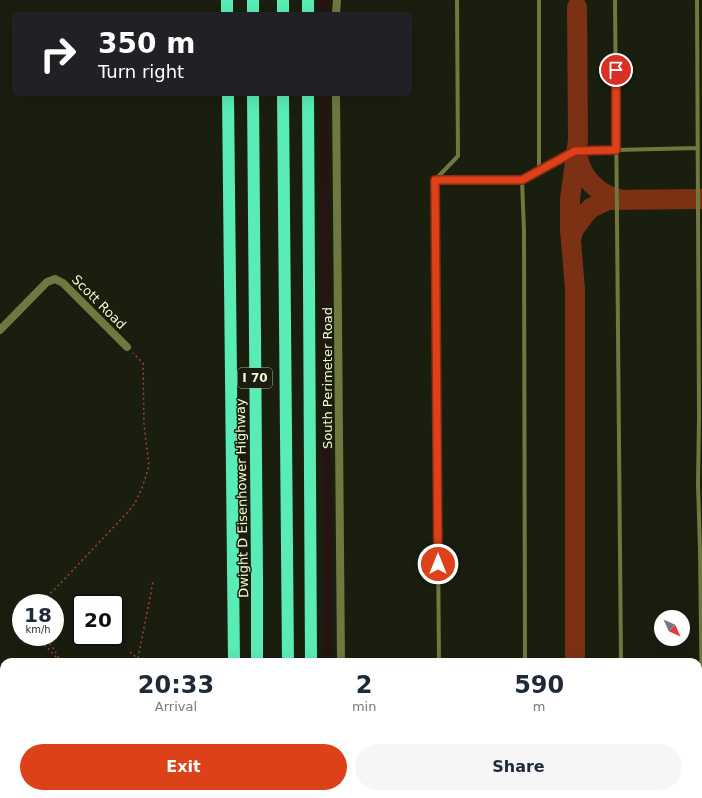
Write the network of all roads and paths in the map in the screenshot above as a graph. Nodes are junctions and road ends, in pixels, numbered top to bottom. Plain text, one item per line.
1 (227, 0) edge
2 (252, 0) edge
3 (283, 0) edge
4 (308, 0) edge
5 (338, 0) edge
6 (457, 0) edge
7 (539, 0) edge
8 (615, 0) edge
9 (697, 0) edge
10 (227, 12) edge
11 (253, 12) edge
12 (283, 12) edge
13 (308, 12) edge
14 (336, 12) edge
15 (228, 96) edge
16 (253, 96) edge
17 (283, 96) edge
18 (308, 96) edge
19 (336, 96) edge
20 (698, 148) junction
21 (616, 150) junction
22 (539, 172) junction
23 (435, 180) junction
24 (522, 180) junction
25 (0, 330) edge
26 (127, 347) joint
27 (153, 582) dead end
28 (49, 594) edge
29 (44, 646) edge
30 (52, 646) edge
31 (130, 652) dead end
32 (57, 658) edge
33 (59, 658) edge
34 (138, 658) joint
35 (234, 658) edge
36 (257, 658) edge
37 (288, 658) edge
38 (311, 658) edge
39 (341, 658) edge
40 (439, 658) edge
41 (525, 658) edge
42 (621, 658) edge
43 (700, 658) edge
44 (702, 786) edge
45 (702, 798) edge

1 - 10 highway
2 - 11 highway
3 - 12 highway
4 - 13 highway
5 - 14 street
6 - 23 lane
7 - 22 lane
8 - 21 lane
9 - 20 lane
15 - 35 highway
16 - 36 highway, Dwight D Eisenhower Highway / I 70
17 - 37 highway, I 70
18 - 38 highway
19 - 39 street, South Perimeter Road
20 - 21 lane
20 - 43 lane
21 - 22 lane
21 - 42 lane
22 - 24 lane
23 - 24 lane
23 - 40 lane
24 - 41 lane
25 - 26 street, Scott Road
26 - 28 path
27 - 34 path
29 - 32 path
30 - 33 path
31 - 34 path
44 - 45 lane

